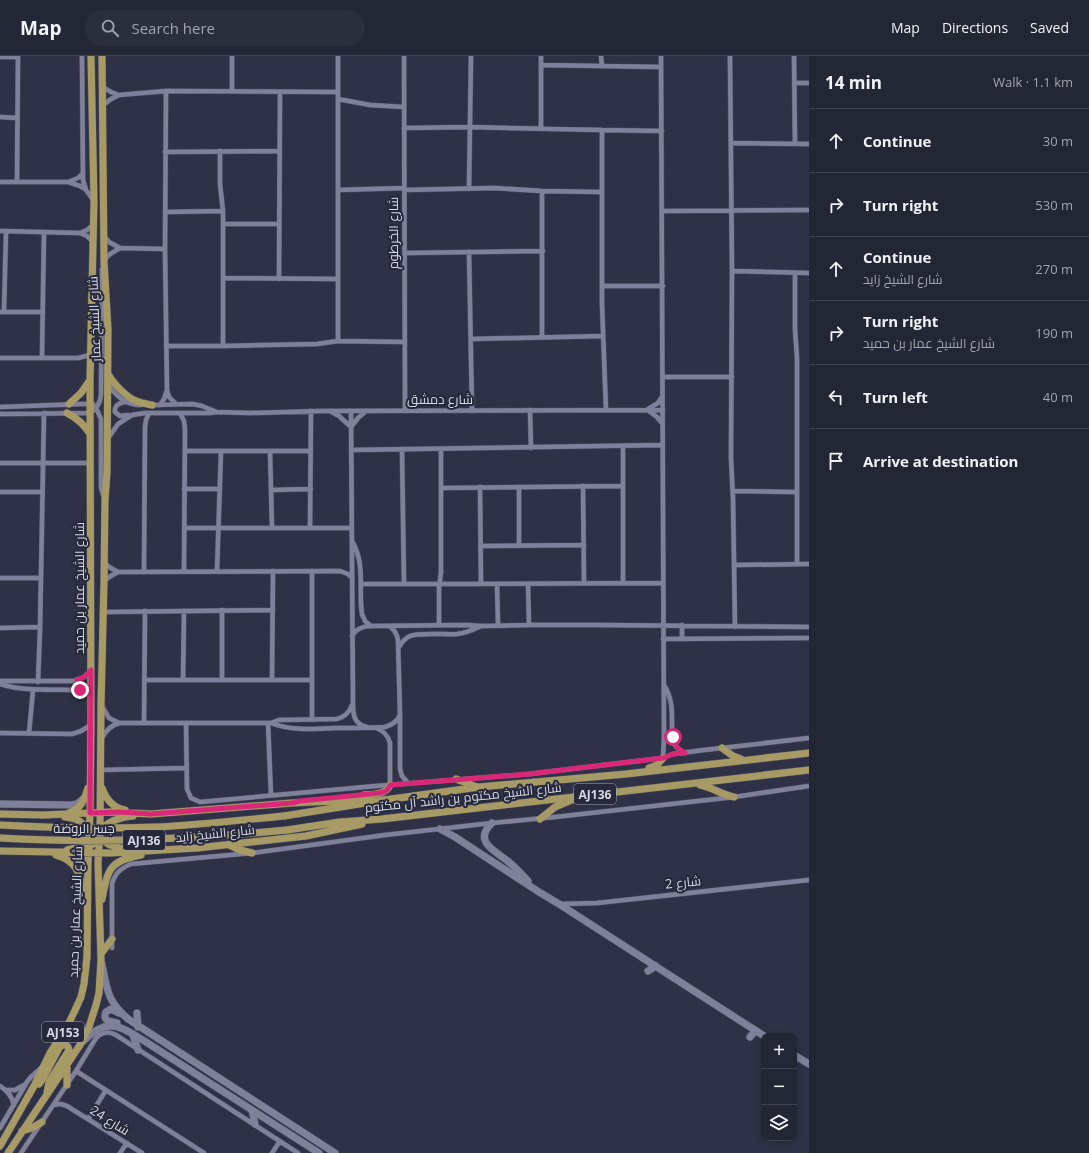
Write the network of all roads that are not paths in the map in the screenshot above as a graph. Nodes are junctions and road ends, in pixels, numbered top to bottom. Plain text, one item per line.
1 (82, 56) edge
2 (91, 56) edge
3 (102, 56) edge
4 (232, 56) edge
5 (338, 56) edge
6 (404, 56) edge
7 (471, 56) edge
8 (541, 56) edge
9 (602, 56) edge
10 (661, 56) edge
11 (730, 56) edge
12 (794, 56) edge
13 (0, 57) edge
14 (18, 57) edge
15 (541, 65) junction
16 (602, 66) junction
17 (661, 67) junction
18 (794, 83) junction
19 (809, 83) edge
20 (101, 86) junction
21 (166, 92) junction
22 (232, 92) junction
23 (280, 92) junction
24 (338, 92) junction
25 (119, 95) junction
26 (338, 99) junction
27 (102, 106) junction
28 (404, 107) junction
29 (0, 117) edge
30 (17, 118) junction
31 (469, 127) junction
32 (404, 128) junction
33 (541, 129) junction
34 (602, 130) junction
35 (662, 131) junction
36 (731, 143) junction
37 (795, 144) junction
38 (809, 144) edge
39 (220, 151) junction
40 (279, 151) junction
41 (165, 152) junction
42 (83, 173) junction
43 (0, 182) edge
44 (17, 182) junction
45 (68, 182) junction
46 (404, 189) junction
47 (469, 189) junction
48 (86, 190) junction
49 (338, 190) junction
50 (542, 191) junction
51 (601, 192) junction
52 (94, 201) junction
53 (732, 210) junction
54 (809, 210) edge
55 (223, 211) junction
56 (662, 211) junction
57 (165, 212) junction
58 (223, 224) junction
59 (279, 224) junction
60 (93, 225) junction
61 (0, 231) edge
62 (6, 231) junction
63 (44, 232) junction
64 (80, 233) junction
65 (104, 236) junction
66 (93, 242) junction
67 (120, 248) junction
68 (165, 249) junction
69 (543, 251) junction
70 (469, 252) junction
71 (405, 253) junction
72 (104, 261) junction
73 (3, 262) edge
74 (732, 271) junction
75 (795, 273) junction
76 (809, 273) edge
77 (223, 278) junction
78 (279, 279) junction
79 (338, 279) junction
80 (602, 286) junction
81 (662, 286) junction
82 (2, 312) edge
83 (43, 312) junction
84 (603, 336) junction
85 (542, 337) junction
86 (471, 339) junction
87 (338, 342) junction
88 (405, 342) junction
89 (166, 346) junction
90 (223, 346) junction
91 (90, 354) junction
92 (42, 357) junction
93 (0, 358) edge
94 (108, 374) junction
95 (663, 377) junction
96 (732, 377) junction
97 (90, 380) junction
98 (108, 385) junction
99 (167, 390) junction
100 (663, 396) junction
101 (126, 402) junction
102 (69, 404) junction
103 (176, 404) junction
104 (152, 405) junction
105 (160, 405) junction
106 (0, 406) edge
107 (92, 408) junction
108 (366, 410) junction
109 (405, 410) junction
110 (472, 410) junction
111 (530, 410) junction
112 (606, 410) junction
113 (647, 410) junction
114 (662, 410) junction
115 (311, 411) junction
116 (330, 411) junction
117 (351, 411) junction
118 (217, 412) junction
119 (44, 413) junction
120 (67, 413) junction
121 (149, 413) junction
122 (180, 413) junction
123 (0, 414) edge
124 (132, 415) junction
125 (663, 423) junction
126 (351, 427) junction
127 (90, 434) junction
128 (107, 440) junction
129 (663, 445) junction
130 (623, 446) junction
131 (530, 448) junction
132 (441, 449) junction
133 (351, 450) junction
134 (402, 450) junction
135 (185, 451) junction
136 (221, 451) junction
137 (270, 451) junction
138 (311, 451) junction
139 (0, 463) edge
140 (43, 463) junction
141 (90, 463) junction
142 (583, 486) junction
143 (623, 486) junction
144 (480, 487) junction
145 (519, 487) junction
146 (441, 488) junction
147 (184, 489) junction
148 (220, 489) junction
149 (311, 489) junction
150 (271, 490) junction
151 (733, 491) junction
152 (0, 492) edge
153 (42, 492) junction
154 (796, 492) junction
155 (104, 500) junction
156 (184, 528) junction
157 (218, 528) junction
158 (272, 528) junction
159 (310, 528) junction
160 (351, 528) junction
161 (352, 539) junction
162 (584, 545) junction
163 (481, 546) junction
164 (519, 546) junction
165 (104, 561) junction
166 (352, 563) junction
167 (797, 564) junction
168 (809, 564) edge
169 (734, 565) junction
170 (184, 571) junction
171 (217, 571) junction
172 (273, 571) junction
173 (312, 571) junction
174 (340, 571) junction
175 (118, 572) junction
176 (144, 572) junction
177 (0, 578) edge
178 (41, 578) junction
179 (352, 578) junction
180 (104, 582) junction
181 (584, 583) junction
182 (623, 583) junction
183 (663, 583) junction
184 (362, 584) junction
185 (404, 584) junction
186 (439, 584) junction
187 (481, 584) junction
188 (497, 584) junction
189 (528, 584) junction
190 (222, 610) junction
191 (272, 610) junction
192 (145, 611) junction
193 (184, 611) junction
194 (104, 612) junction
195 (438, 625) junction
196 (498, 625) junction
197 (529, 625) junction
198 (663, 625) junction
199 (371, 626) junction
200 (389, 626) junction
201 (481, 626) junction
202 (682, 626) junction
203 (735, 627) junction
204 (809, 627) edge
205 (0, 628) edge
206 (40, 628) junction
207 (352, 636) junction
208 (682, 638) junction
209 (809, 638) edge
210 (663, 639) junction
211 (398, 650) junction
212 (91, 670) junction
213 (77, 680) junction
214 (144, 680) junction
215 (183, 680) junction
216 (222, 680) junction
217 (272, 680) junction
218 (312, 680) junction
219 (0, 681) edge
220 (38, 682) junction
221 (0, 684) edge
222 (664, 684) junction
223 (33, 690) junction
224 (101, 704) junction
225 (353, 704) junction
226 (400, 715) junction
227 (312, 720) junction
228 (120, 723) junction
229 (144, 723) junction
230 (186, 723) junction
231 (269, 723) junction
232 (91, 726) junction
233 (374, 727) junction
234 (367, 728) junction
235 (0, 733) edge
236 (29, 733) junction
237 (809, 738) edge
238 (101, 742) junction
239 (722, 748) junction
240 (685, 753) junction
241 (809, 753) edge
242 (663, 758) junction
243 (745, 760) junction
244 (186, 768) junction
245 (100, 770) junction
246 (809, 770) edge
247 (634, 773) junction
248 (456, 779) junction
249 (90, 782) junction
250 (100, 782) junction
251 (408, 783) junction
252 (696, 784) junction
253 (390, 785) junction
254 (809, 786) edge
255 (479, 787) junction
256 (87, 791) junction
257 (271, 795) junction
258 (581, 796) junction
259 (734, 797) junction
260 (384, 800) junction
261 (292, 803) junction
262 (0, 804) edge
263 (171, 812) junction
264 (90, 813) junction
265 (100, 813) junction
266 (0, 814) edge
267 (67, 814) junction
268 (151, 814) junction
269 (44, 815) junction
270 (284, 816) joint
271 (382, 819) junction
272 (540, 819) junction
273 (90, 822) junction
274 (110, 822) junction
275 (492, 823) junction
276 (0, 825) edge
277 (440, 829) junction
278 (287, 830) joint
279 (89, 834) junction
280 (99, 835) junction
281 (0, 838) edge
282 (229, 844) junction
283 (110, 845) junction
284 (80, 847) junction
285 (93, 850) junction
286 (166, 850) junction
287 (0, 851) edge
288 (44, 852) junction
289 (62, 852) junction
290 (137, 852) junction
291 (252, 853) junction
292 (809, 880) edge
293 (544, 894) junction
294 (560, 904) junction
295 (87, 905) junction
296 (100, 909) junction
297 (112, 939) junction
298 (112, 948) dead end
299 (101, 957) junction
300 (656, 966) junction
301 (648, 971) dead end
302 (137, 1013) dead end
303 (121, 1014) junction
304 (138, 1026) junction
305 (755, 1031) junction
306 (761, 1034) edge
307 (134, 1035) junction
308 (750, 1038) dead end
309 (146, 1042) junction
310 (80, 1045) junction
311 (138, 1050) junction
312 (797, 1057) edge
313 (809, 1064) edge
314 (67, 1065) junction
315 (43, 1067) junction
316 (76, 1072) junction
317 (27, 1082) junction
318 (67, 1085) junction
319 (0, 1086) edge
320 (34, 1086) junction
321 (7, 1090) junction
322 (106, 1090) junction
323 (47, 1093) junction
324 (60, 1094) junction
325 (14, 1105) junction
326 (53, 1105) junction
327 (67, 1106) junction
328 (252, 1110) junction
329 (88, 1119) junction
330 (42, 1122) junction
331 (255, 1124) junction
332 (0, 1128) edge
333 (22, 1131) junction
334 (280, 1141) junction
335 (126, 1143) junction
336 (0, 1146) edge
337 (8, 1153) edge
338 (21, 1153) edge
339 (120, 1153) edge
340 (142, 1153) edge
341 (204, 1153) edge
342 (272, 1153) edge
343 (298, 1153) edge
344 (319, 1153) edge
345 (335, 1153) edge

1 - 42 street
2 - 52 main road
3 - 20 main road, شارع الشيخ عمار
4 - 22 street
5 - 24 street
6 - 28 street, شارع الخرطوم
7 - 31 street
8 - 15 street
9 - 16 street
10 - 17 street
11 - 36 street
12 - 18 street
13 - 14 street
14 - 30 street
15 - 16 street
15 - 33 street
16 - 17 street
17 - 35 street
18 - 19 street
18 - 37 street
20 - 25 street
20 - 27 main road, شارع الشيخ عمار
21 - 22 street
21 - 25 street
21 - 41 street
22 - 23 street
23 - 24 street
23 - 40 street
24 - 26 street
25 - 27 street
26 - 28 street
26 - 49 street
27 - 65 main road, شارع الشيخ عمار
28 - 32 street, شارع الخرطوم
29 - 30 street
30 - 44 street
31 - 32 street
31 - 33 street
31 - 47 street
32 - 46 street, شارع الخرطوم
33 - 34 street
34 - 35 street
34 - 51 street
35 - 56 street
36 - 37 street
36 - 53 street
37 - 38 street
39 - 40 street
39 - 41 street
39 - 55 street
40 - 59 street
41 - 57 street
42 - 45 street
42 - 48 street
43 - 44 street
44 - 45 street
45 - 48 street
46 - 47 street
46 - 49 street
46 - 71 street, شارع الخرطوم
47 - 50 street
48 - 52 street
49 - 79 street
50 - 51 street
50 - 69 street
51 - 80 street
52 - 60 main road, شارع الشيخ عمار بن حميد
53 - 54 street
53 - 56 street
53 - 74 street
55 - 57 street
55 - 58 street
56 - 81 street
57 - 68 street
58 - 59 street
58 - 77 street
59 - 78 street
60 - 64 street
60 - 66 main road, شارع الشيخ عمار بن حميد
61 - 62 street
62 - 63 street
62 - 73 street
63 - 64 street
63 - 83 street
64 - 66 street
65 - 67 street
65 - 72 main road, شارع الشيخ عمار
66 - 91 main road, شارع الشيخ عمار بن حميد
67 - 68 street
67 - 72 street
68 - 89 street
69 - 70 street
69 - 85 street
70 - 71 street
70 - 86 street
71 - 88 street, شارع الخرطوم
72 - 94 main road, شارع الشيخ عمار
72 - 107 street
73 - 82 street
74 - 75 street
74 - 96 street
75 - 76 street
75 - 154 street
77 - 78 street
77 - 90 street
78 - 79 street
79 - 87 street
80 - 81 street
80 - 84 street
81 - 95 street
82 - 83 street
83 - 92 street
84 - 85 street
84 - 112 street
85 - 86 street
86 - 110 street
87 - 88 street
87 - 90 street
88 - 109 street, شارع الخرطوم
89 - 90 street
89 - 99 street
91 - 92 street
91 - 97 main road, شارع الشيخ عمار بن حميد
92 - 93 street
94 - 98 main road, شارع الشيخ عمار
94 - 104 main road
95 - 96 street
95 - 100 street
96 - 151 street
97 - 102 main road
97 - 107 main road, شارع الشيخ عمار بن حميد
98 - 101 street
98 - 128 main road, شارع الشيخ عمار
99 - 103 street
99 - 105 street
100 - 113 street
100 - 114 street
101 - 104 street, شارع دمشق
101 - 124 street
102 - 106 street
102 - 107 street
103 - 105 street, شارع دمشق
103 - 118 street, شارع دمشق
104 - 105 street, شارع دمشق
107 - 120 street
107 - 127 main road, شارع الشيخ عمار بن حميد
107 - 155 street
108 - 109 street, شارع دمشق
108 - 117 street, شارع دمشق
108 - 126 street
109 - 110 street, شارع دمشق
110 - 111 street, شارع دمشق
111 - 112 street, شارع دمشق
111 - 131 street
112 - 113 street, شارع دمشق
113 - 114 street, شارع دمشق
113 - 125 street
114 - 125 street
115 - 116 street, شارع دمشق
115 - 118 street, شارع دمشق
115 - 138 street
116 - 117 street, شارع دمشق
116 - 126 street
117 - 126 street
118 - 122 street, شارع دمشق
119 - 120 street
119 - 123 street
119 - 140 street
120 - 127 main road
121 - 122 street, شارع دمشق
121 - 124 street, شارع دمشق
121 - 176 street
122 - 135 street
124 - 128 street, شارع دمشق
125 - 129 street
126 - 133 street
127 - 141 main road, شارع الشيخ عمار بن حميد
128 - 155 main road, شارع الشيخ عمار
129 - 130 street
129 - 183 street
130 - 131 street
130 - 143 street
131 - 132 street
132 - 134 street
132 - 146 street
133 - 134 street
133 - 160 street
134 - 185 street
135 - 136 street
135 - 147 street
136 - 137 street
136 - 148 street
137 - 138 street
137 - 150 street
138 - 149 street
139 - 140 street
140 - 141 street
140 - 153 street
141 - 212 main road, شارع الشيخ عمار بن حميد
142 - 143 street
142 - 145 street
142 - 162 street
143 - 182 street
144 - 145 street
144 - 146 street
144 - 163 street
145 - 164 street
146 - 186 street
147 - 148 street
147 - 156 street
148 - 157 street
149 - 150 street
149 - 159 street
150 - 158 street
151 - 154 street
151 - 169 street
152 - 153 street
153 - 178 street
154 - 167 street
155 - 165 main road, شارع الشيخ عمار
156 - 157 street
156 - 170 street
157 - 158 street
157 - 171 street
158 - 159 street
159 - 160 street
160 - 161 street
161 - 166 street
161 - 184 street
162 - 164 street
162 - 181 street
163 - 164 street
163 - 187 street
165 - 175 street
165 - 180 main road, شارع الشيخ عمار
166 - 174 street
166 - 179 street
167 - 168 street
167 - 169 street
169 - 203 street
170 - 171 street
170 - 176 street
171 - 172 street
172 - 173 street
172 - 191 street
173 - 174 street
173 - 218 street
174 - 179 street
175 - 176 street
175 - 180 street
177 - 178 street
178 - 206 street
179 - 207 street
180 - 194 main road, شارع الشيخ عمار بن حميد
181 - 182 street
181 - 189 street
182 - 183 street
183 - 198 street
184 - 185 street
184 - 199 street
185 - 186 street
186 - 187 street
186 - 195 street
187 - 188 street
188 - 189 street
188 - 196 street
189 - 197 street
190 - 191 street
190 - 193 street
190 - 216 street
191 - 217 street
192 - 193 street
192 - 194 street
192 - 214 street
193 - 215 street
194 - 224 main road, شارع الشيخ عمار بن حميد
195 - 200 street
195 - 201 street
196 - 197 street
196 - 201 street
197 - 198 street
198 - 202 street
198 - 210 street
199 - 200 street
199 - 207 street
200 - 211 street
201 - 211 street
202 - 203 street
202 - 208 street
203 - 204 street
205 - 206 street
206 - 220 street
207 - 225 street
208 - 209 street
208 - 210 street
210 - 222 street
211 - 226 street
212 - 213 street
212 - 232 main road, شارع الشيخ عمار بن حميد
213 - 220 street
213 - 223 street
214 - 215 street
214 - 229 street
215 - 216 street
216 - 217 street
217 - 218 street
218 - 227 street
219 - 220 street
221 - 223 street
222 - 240 street
222 - 242 street
223 - 236 street
224 - 228 street
224 - 238 main road, شارع الشيخ عمار بن حميد
225 - 227 street
225 - 234 street
226 - 233 street
226 - 251 street
227 - 231 street
228 - 229 street
228 - 238 street
229 - 230 street
230 - 231 street
230 - 244 street
231 - 234 street
231 - 257 street
232 - 236 street
232 - 249 main road, شارع الشيخ عمار بن حميد
233 - 234 street
233 - 253 street
235 - 236 street
237 - 239 street
238 - 245 main road, شارع الشيخ عمار بن حميد
239 - 240 street
239 - 243 main road
240 - 242 street
241 - 243 main road, شارع الشيخ مكتوم بن راشد آل مكتوم / AJ136
242 - 247 main road
242 - 248 street
243 - 247 main road, شارع الشيخ مكتوم بن راشد آل مكتوم / AJ136
244 - 245 street
244 - 257 street
245 - 250 main road, شارع الشيخ عمار بن حميد
246 - 252 main road, شارع الشيخ مكتوم بن راشد آل مكتوم / AJ136
247 - 255 main road, شارع الشيخ مكتوم بن راشد آل مكتوم / AJ136
248 - 251 street
248 - 255 main road
249 - 256 main road
249 - 264 main road, شارع الشيخ عمار بن حميد
250 - 263 main road
250 - 265 main road, شارع الشيخ عمار بن حميد
251 - 253 street
252 - 258 main road, شارع الشيخ مكتوم بن راشد آل مكتوم / AJ136
252 - 259 main road
253 - 257 street
253 - 261 main road
254 - 259 street
255 - 260 main road, شارع الشيخ مكتوم بن راشد آل مكتوم / AJ136
256 - 262 street
256 - 267 main road
258 - 271 main road, شارع الشيخ مكتوم بن راشد آل مكتوم / AJ136
258 - 272 main road
259 - 272 street
260 - 261 main road, شارع الشيخ زايد
260 - 270 main road, شارع الشيخ مكتوم بن راشد آل مكتوم / AJ136
261 - 263 main road, شارع الشيخ زايد
263 - 268 main road, شارع الشيخ زايد
264 - 265 main road, شارع الشيخ زايد
264 - 267 main road, شارع الشيخ زايد
264 - 273 main road, شارع الشيخ عمار بن حميد
265 - 268 main road, شارع الشيخ زايد
265 - 280 main road, شارع الشيخ عمار بن حميد
266 - 269 main road, شارع الشيخ زايد
267 - 269 main road, شارع الشيخ زايد
268 - 274 main road
269 - 279 main road
270 - 276 main road, جسر الروضة / AJ136, bridge
271 - 278 main road, شارع الشيخ مكتوم بن راشد آل مكتوم / AJ136
271 - 282 main road, شارع الشيخ زايد
272 - 275 street
273 - 279 main road, شارع الشيخ عمار بن حميد
273 - 280 main road
274 - 280 main road
274 - 283 main road
275 - 277 street
275 - 293 street
277 - 291 street
277 - 293 street
278 - 281 main road, جسر الروضة / AJ136, bridge
279 - 284 main road
279 - 285 main road, شارع الشيخ عمار بن حميد
280 - 283 main road
280 - 285 main road, شارع الشيخ عمار بن حميد
280 - 285 main road
282 - 286 main road, شارع الشيخ زايد
282 - 291 main road
283 - 290 main road
284 - 285 main road
284 - 289 main road
285 - 289 main road, شارع الشيخ زايد
285 - 290 main road, شارع الشيخ زايد
285 - 295 main road, شارع الشيخ عمار بن حميد / AJ153
285 - 296 main road, شارع الشيخ عمار بن حميد / AJ153
286 - 290 main road, شارع الشيخ زايد
286 - 296 main road
287 - 288 main road, شارع الشيخ زايد
288 - 289 main road, شارع الشيخ زايد
288 - 295 main road
291 - 297 street
292 - 294 street, شارع 2
293 - 294 street
294 - 300 street
295 - 315 main road, شارع الشيخ عمار بن حميد / AJ153
296 - 299 main road, شارع الشيخ عمار بن حميد / AJ153
297 - 298 street
297 - 299 main road
299 - 303 street
299 - 310 main road, شارع الشيخ عمار بن حميد / AJ153
300 - 301 street
300 - 305 street
302 - 304 street
303 - 304 street
303 - 309 street
304 - 345 street
305 - 306 street
305 - 308 street
307 - 309 street
307 - 310 street
307 - 311 street
309 - 328 street
310 - 314 main road, شارع الشيخ عمار بن حميد / AJ153
311 - 316 street
311 - 331 street
312 - 313 street
314 - 318 main road
314 - 323 main road, شارع الشيخ عمار بن حميد / AJ153
315 - 317 street
315 - 320 main road, شارع الشيخ عمار بن حميد / AJ153
316 - 318 street
316 - 322 street
317 - 321 street
317 - 325 street
318 - 324 street
319 - 321 street
320 - 323 main road
320 - 336 main road, شارع الشيخ عمار بن حميد / AJ153
321 - 325 street
322 - 329 street
322 - 341 street
323 - 333 main road, شارع الشيخ عمار بن حميد / AJ153
324 - 326 street
324 - 327 street, شارع 24
325 - 332 street
326 - 327 street, شارع 24
326 - 330 street
327 - 329 street, شارع 24
328 - 331 street
328 - 344 street
329 - 335 street, شارع 24
330 - 333 main road
330 - 338 street
331 - 334 street
333 - 337 main road, شارع الشيخ عمار بن حميد / AJ153
334 - 342 street
334 - 343 street
335 - 339 street
335 - 340 street, شارع 24

